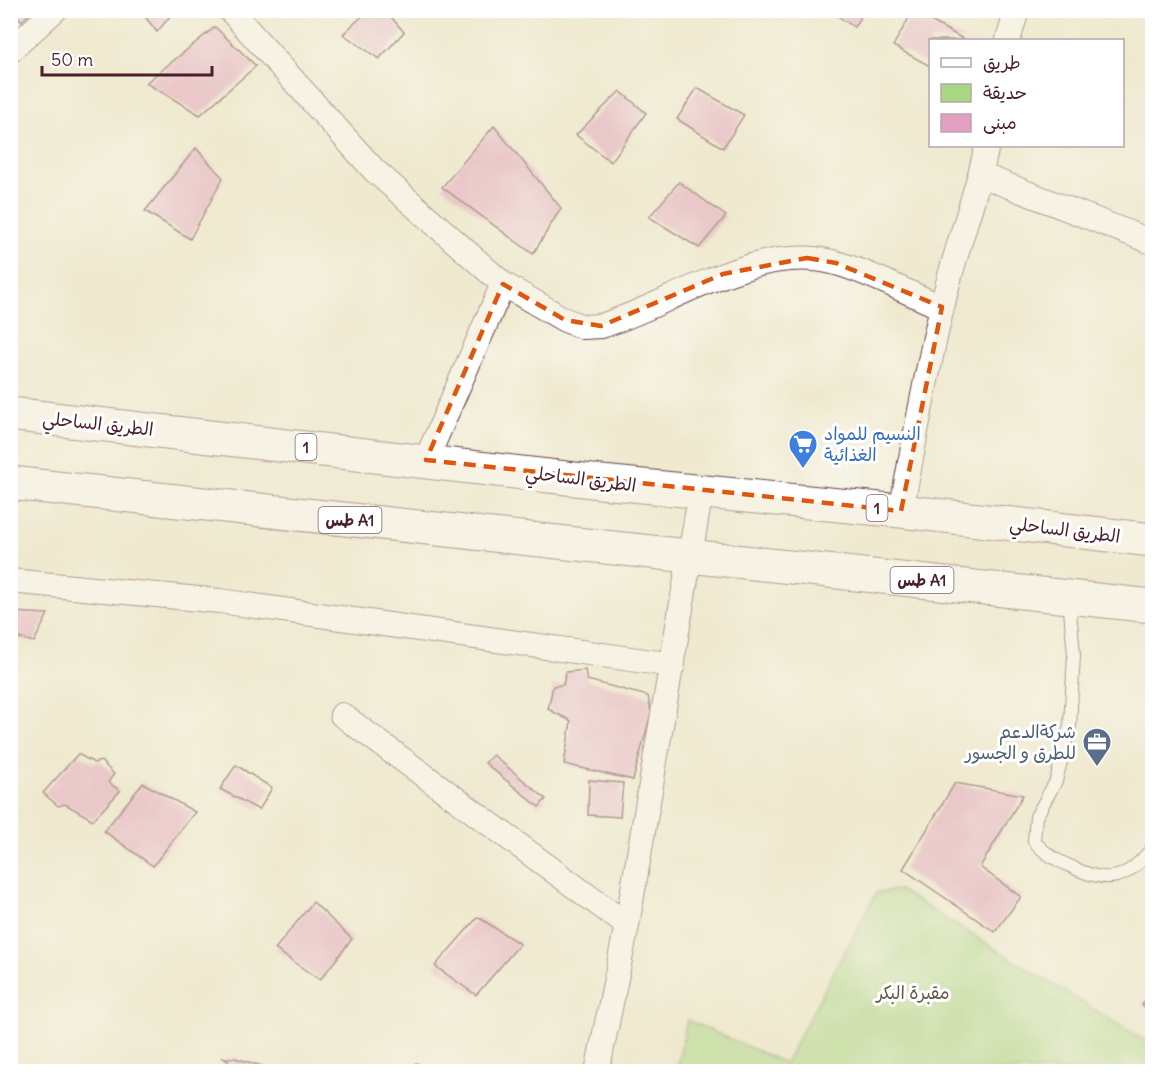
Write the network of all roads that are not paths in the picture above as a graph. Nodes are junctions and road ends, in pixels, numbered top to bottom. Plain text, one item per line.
1 (55, 10) edge
2 (230, 10) edge
3 (1017, 10) edge
4 (1008, 39) edge
5 (10, 51) edge
6 (987, 147) edge
7 (981, 175) junction
8 (1152, 243) edge
9 (503, 284) junction
10 (942, 307) junction
11 (10, 414) edge
12 (426, 460) junction
13 (10, 483) edge
14 (701, 491) junction
15 (901, 511) junction
16 (1152, 540) edge
17 (690, 557) junction
18 (10, 581) edge
19 (1069, 595) junction
20 (1152, 606) edge
21 (673, 665) junction
22 (342, 715) dead end
23 (1152, 848) edge
24 (627, 925) junction
25 (597, 1071) edge

1 - 5 street
2 - 9 street
3 - 4 street
6 - 7 street
7 - 8 street
7 - 10 street
9 - 10 street
9 - 12 street
10 - 15 street
11 - 12 highway, الطريق الساحلي / 1
12 - 14 highway, الطريق الساحلي / 1
13 - 17 highway, طس A1
14 - 15 highway, الطريق الساحلي / 1
14 - 17 street
15 - 16 highway, الطريق الساحلي / 1
17 - 19 highway, طس A1
17 - 21 street
18 - 21 street
19 - 20 highway, طس A1
19 - 23 lane
21 - 24 street
22 - 24 street
24 - 25 street

